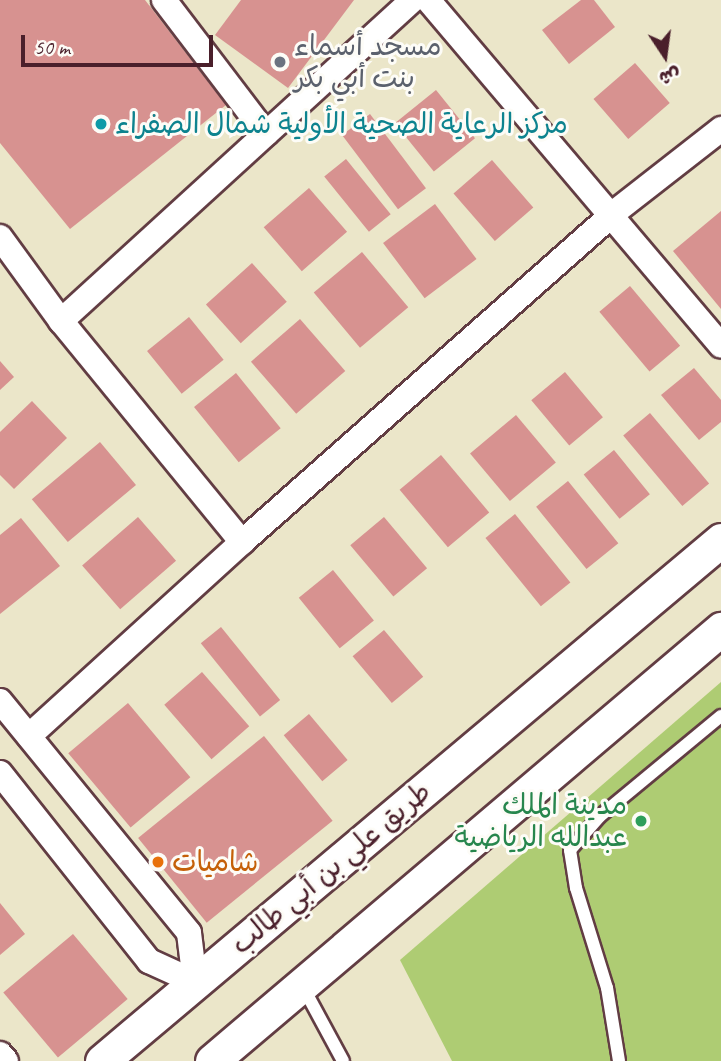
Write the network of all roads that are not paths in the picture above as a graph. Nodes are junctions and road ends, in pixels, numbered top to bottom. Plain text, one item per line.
1 (412, 0) edge
2 (428, 0) edge
3 (166, 1) edge
4 (721, 129) edge
5 (266, 134) junction
6 (611, 215) junction
7 (0, 237) edge
8 (61, 321) junction
9 (721, 346) edge
10 (721, 540) edge
11 (242, 542) junction
12 (721, 629) edge
13 (0, 701) edge
14 (721, 716) edge
15 (29, 736) junction
16 (0, 773) edge
17 (195, 982) junction
18 (302, 985) junction
19 (0, 1054) edge
20 (6, 1061) edge
21 (102, 1061) edge
22 (213, 1061) edge
23 (343, 1061) edge
24 (619, 1061) edge

1 - 5 street
2 - 6 street
3 - 5 street
4 - 6 street
5 - 8 street
6 - 9 street
6 - 11 street
7 - 8 street
8 - 11 street
10 - 17 main road, طريق علي بن أبي طالب
11 - 15 street
12 - 18 main road
13 - 15 street
14 - 24 lane
15 - 17 street
16 - 17 street
17 - 21 main road, طريق علي بن أبي طالب
18 - 22 main road
18 - 23 lane
19 - 20 street

